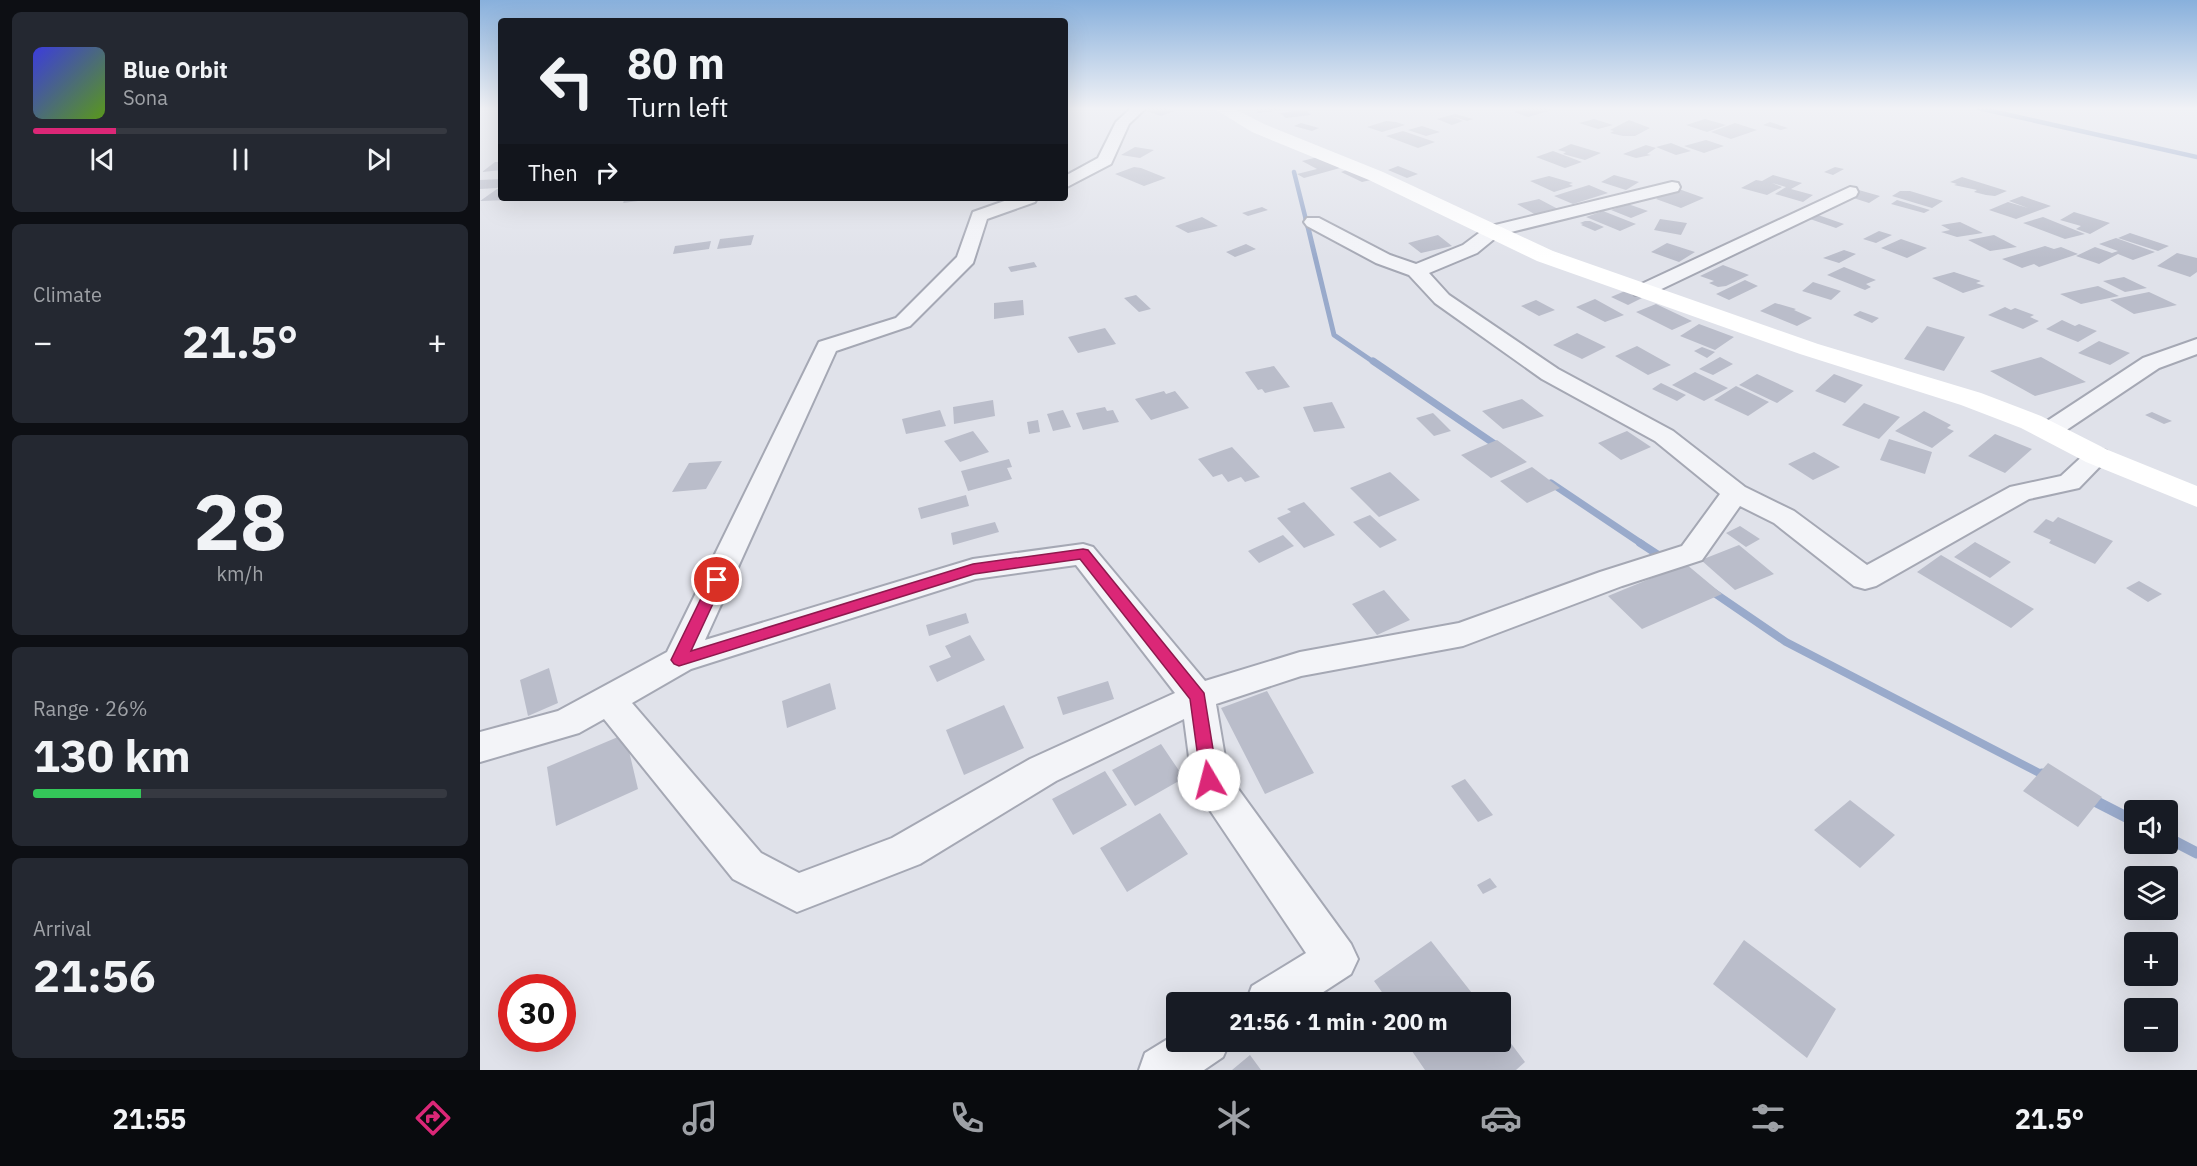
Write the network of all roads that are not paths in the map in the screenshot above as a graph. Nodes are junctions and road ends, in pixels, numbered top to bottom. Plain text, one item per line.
1 (1106, 158) edge
2 (1332, 158) edge
3 (1068, 181) edge
4 (1672, 187) dead end
5 (1850, 192) dead end
6 (1021, 201) edge
7 (1312, 222) dead end
8 (1493, 231) junction
9 (1416, 271) junction
10 (1642, 291) junction
11 (2197, 346) edge
12 (2050, 430) junction
13 (2097, 456) junction
14 (1735, 494) junction
15 (2197, 497) edge
16 (679, 660) junction
17 (1198, 697) junction
18 (609, 700) junction
19 (480, 747) edge
20 (1284, 992) edge
21 (1191, 1052) edge
22 (1162, 1070) edge

1 - 3 street
2 - 8 street
4 - 8 street
5 - 10 street
6 - 16 street
7 - 9 street
8 - 9 street
8 - 10 street
9 - 14 street
10 - 12 street
11 - 12 street
12 - 13 street
13 - 14 street
13 - 15 street
14 - 17 street
16 - 17 street
16 - 18 street
17 - 18 street
17 - 20 street
18 - 19 street
21 - 22 street

